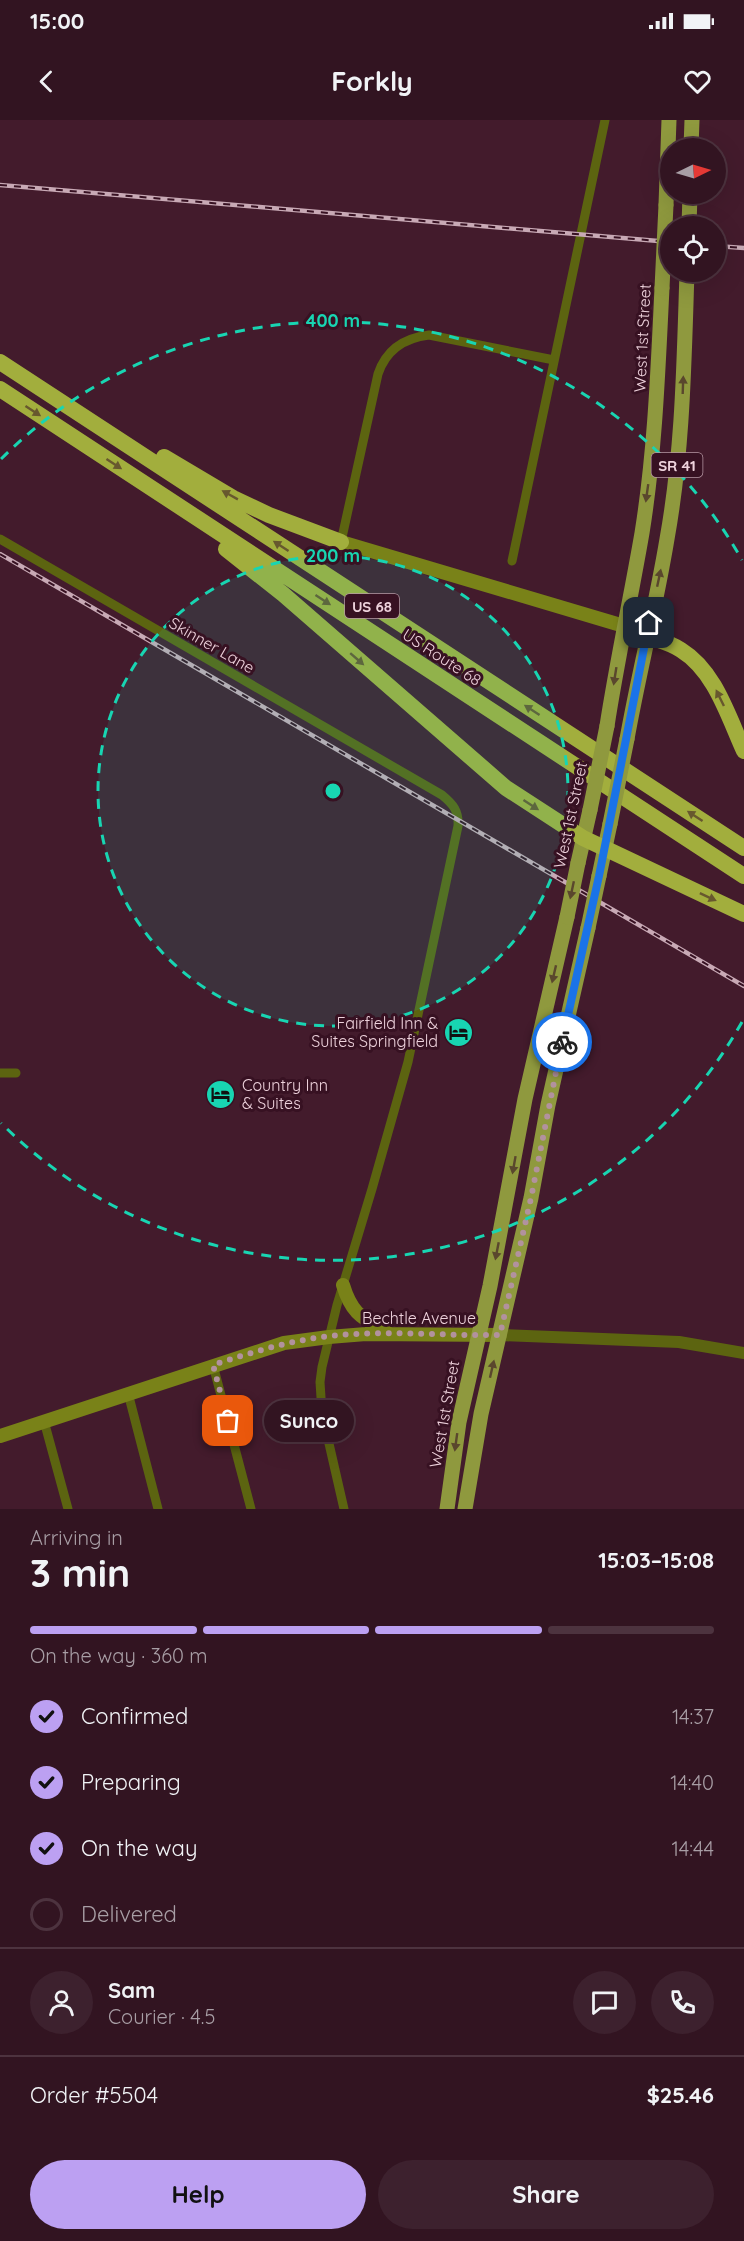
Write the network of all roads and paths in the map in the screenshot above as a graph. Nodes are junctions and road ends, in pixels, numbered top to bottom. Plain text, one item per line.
1 (605, 120) edge
2 (669, 120) edge
3 (692, 120) edge
4 (691, 138) edge
5 (686, 282) edge
6 (554, 360) junction
7 (0, 363) edge
8 (36, 386) junction
9 (0, 389) edge
10 (169, 499) junction
11 (0, 539) edge
12 (341, 542) junction
13 (512, 561) dead end
14 (624, 626) junction
15 (647, 636) junction
16 (744, 751) edge
17 (583, 838) junction
18 (605, 848) junction
19 (744, 848) edge
20 (744, 876) edge
21 (744, 914) edge
22 (0, 1073) edge
23 (16, 1073) dead end
24 (343, 1285) junction
25 (390, 1334) junction
26 (478, 1335) junction
27 (500, 1335) junction
28 (328, 1336) junction
29 (744, 1353) edge
30 (213, 1365) junction
31 (128, 1393) junction
32 (44, 1421) junction
33 (0, 1436) edge
34 (68, 1509) edge
35 (158, 1509) edge
36 (251, 1509) edge
37 (344, 1509) edge
38 (447, 1509) edge
39 (465, 1509) edge

1 - 6 street
2 -> 14 main road, West 1st Street / SR 41, bridge
3 - 4 main road
15 -> 5 main road, SR 41
6 - 12 street
6 - 13 street
7 - 8 highway, US Route 68 / US 68
12 -> 8 highway
19 -> 8 highway, US Route 68 / US 68
9 -> 10 highway, US Route 68 / US 68
10 -> 17 highway
10 -> 20 highway, US Route 68 / US 68
11 - 24 street, Skinner Lane
12 - 14 main road
14 - 15 main road
14 -> 17 main road, West 1st Street / SR 41, bridge
16 -> 15 highway
15 - 18 main road, SR 41, bridge
17 - 18 highway
17 -> 26 main road, West 1st Street / SR 41, bridge
18 -> 21 highway
18 - 27 main road, SR 41, bridge
22 - 23 street
24 - 25 main road
24 - 28 street
25 - 26 main road, Bechtle Avenue
25 - 28 main road, Bechtle Avenue
26 - 27 main road, Bechtle Avenue
26 -> 38 main road, West 1st Street / SR 41
27 - 29 street, Bechtle Avenue
39 -> 27 main road, SR 41
28 - 30 main road, Bechtle Avenue
28 - 37 street
30 - 31 main road, Bechtle Avenue
30 - 36 street
31 - 32 main road, Bechtle Avenue
31 - 35 street
32 - 33 main road, Bechtle Avenue
32 - 34 street

